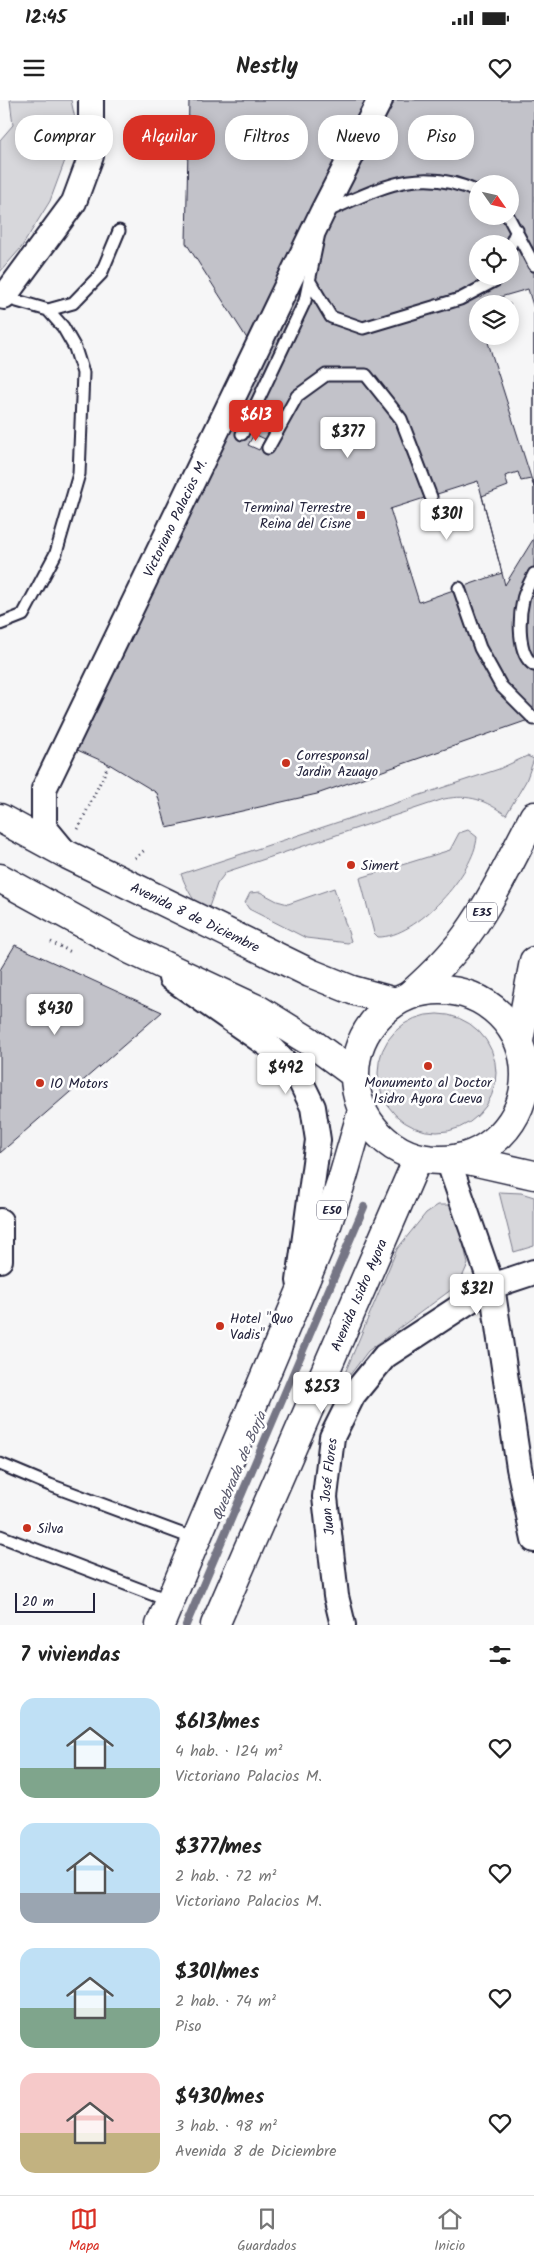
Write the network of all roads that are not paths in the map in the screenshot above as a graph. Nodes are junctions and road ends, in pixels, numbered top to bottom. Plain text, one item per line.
1 (91, 100) edge
2 (380, 100) edge
3 (469, 188) edge
4 (322, 213) junction
5 (513, 225) edge
6 (516, 230) junction
7 (119, 231) dead end
8 (514, 235) edge
9 (534, 265) edge
10 (310, 280) junction
11 (487, 285) edge
12 (2, 297) edge
13 (48, 310) junction
14 (242, 434) dead end
15 (268, 448) dead end
16 (430, 497) dead end
17 (534, 574) edge
18 (459, 588) dead end
19 (0, 624) edge
20 (534, 665) edge
21 (534, 719) edge
22 (534, 816) edge
23 (0, 818) edge
24 (72, 845) junction
25 (0, 878) edge
26 (131, 950) junction
27 (534, 961) edge
28 (403, 998) junction
29 (525, 1054) edge
30 (354, 1074) junction
31 (362, 1111) junction
32 (418, 1158) junction
33 (454, 1159) junction
34 (534, 1175) edge
35 (1, 1222) edge
36 (0, 1260) edge
37 (534, 1272) edge
38 (492, 1286) junction
39 (296, 1306) junction
40 (0, 1464) edge
41 (527, 1470) edge
42 (0, 1536) edge
43 (195, 1539) junction
44 (534, 1540) edge
45 (165, 1613) edge
46 (215, 1625) edge
47 (342, 1625) edge

1 - 12 street
2 - 4 street, Victoriano Palacios M.
3 - 4 lane
4 - 10 lane
4 - 24 street, Victoriano Palacios M.
5 - 6 lane
6 - 8 lane
6 - 9 lane
7 - 13 lane
10 - 11 lane
10 - 14 lane
12 - 13 lane
13 - 19 lane
15 - 16 lane
17 - 20 lane
18 - 21 lane
22 - 28 main road, E35
23 - 24 main road, Avenida 8 de Diciembre
24 - 28 main road, Avenida 8 de Diciembre
25 - 26 main road
26 - 30 main road
26 - 39 street
27 - 29 main road, E35
28 - 29 main road, E35
28 - 30 main road, E35
29 - 33 main road, E35
30 - 31 main road, E35
31 - 32 main road, E35
31 - 39 main road, E50
32 - 33 main road, E35
32 - 46 main road, Avenida Isidro Ayora
33 - 34 main road, E35
33 - 38 street
35 - 36 street
37 - 38 street, Juan José Flores
38 - 41 street
38 - 47 street, Juan José Flores
39 - 43 main road, E50
40 - 43 lane
41 - 44 street
42 - 45 lane
43 - 45 main road, E50

